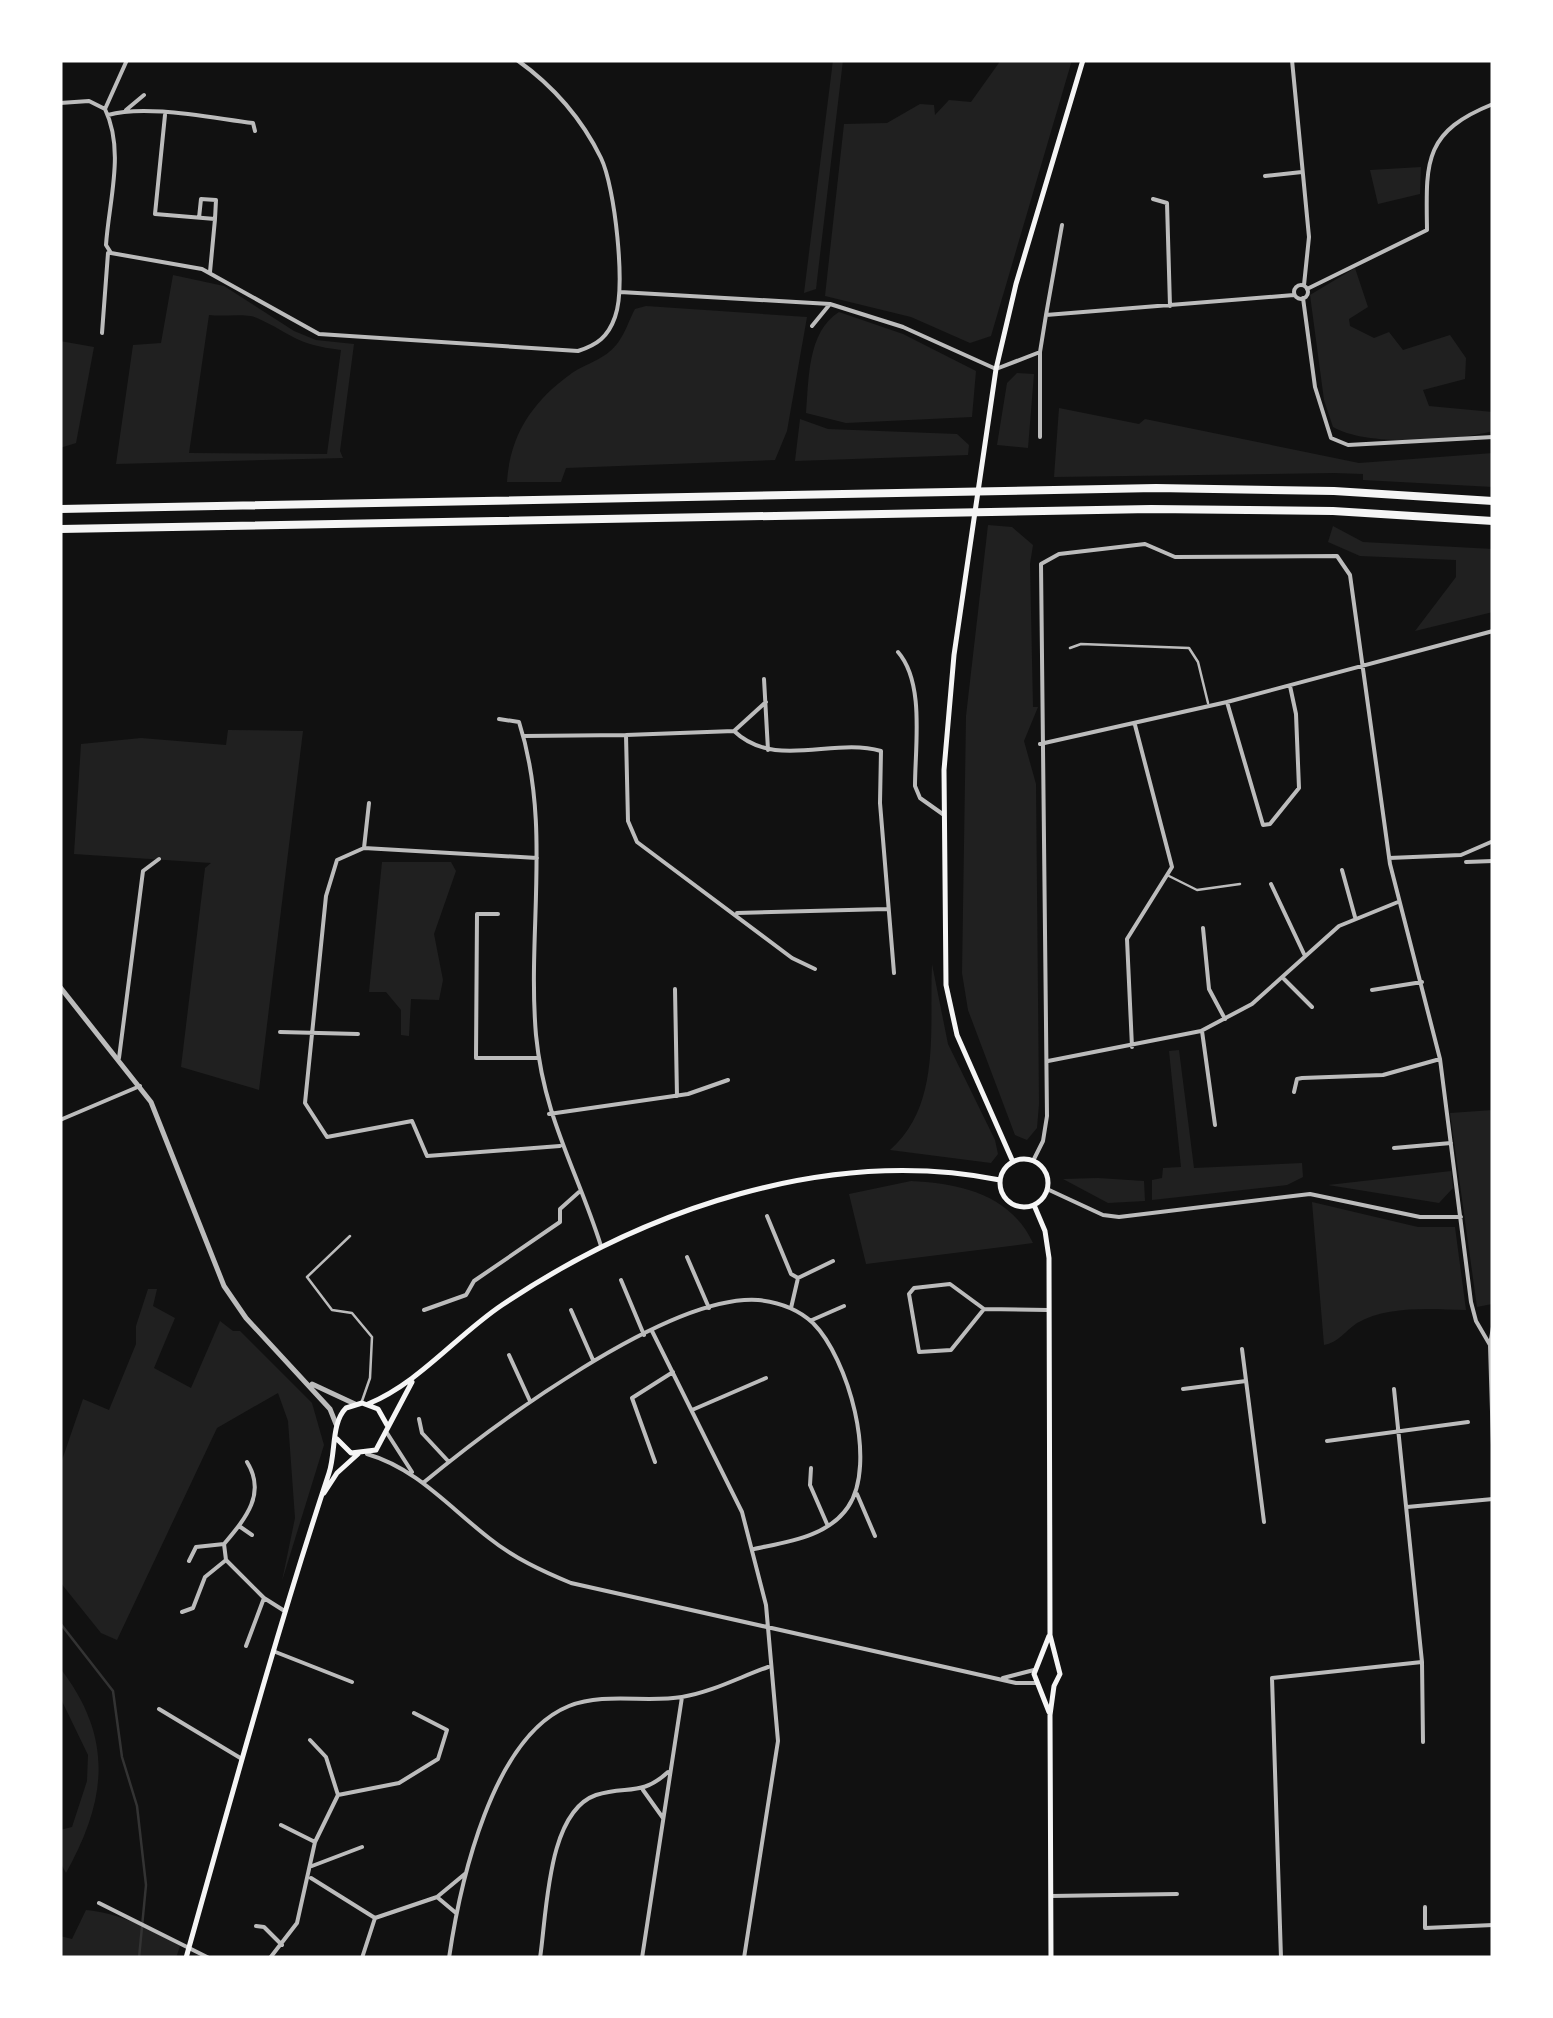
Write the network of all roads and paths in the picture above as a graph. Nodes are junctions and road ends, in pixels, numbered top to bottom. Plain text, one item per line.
1 (127, 60) edge
2 (517, 60) edge
3 (1083, 60) edge
4 (1292, 60) edge
5 (144, 95) dead end
6 (60, 103) edge
7 (1493, 104) edge
8 (126, 110) junction
9 (106, 112) junction
10 (165, 115) junction
11 (255, 131) dead end
12 (1302, 172) junction
13 (1265, 176) dead end
14 (1153, 199) dead end
15 (199, 218) junction
16 (215, 219) junction
17 (1062, 225) dead end
18 (108, 251) junction
19 (210, 272) junction
20 (1306, 287) junction
21 (620, 292) junction
22 (1294, 295) junction
23 (1303, 298) junction
24 (830, 304) junction
25 (1170, 306) junction
26 (1046, 315) junction
27 (812, 326) dead end
28 (102, 333) dead end
29 (1040, 352) junction
30 (996, 369) junction
31 (1040, 437) dead end
32 (1493, 438) edge
33 (1493, 501) edge
34 (60, 509) edge
35 (1493, 521) edge
36 (60, 530) edge
37 (1493, 631) edge
38 (1070, 648) dead end
39 (898, 652) dead end
40 (1358, 666) junction
41 (764, 679) dead end
42 (1290, 685) junction
43 (766, 702) junction
44 (1227, 702) junction
45 (1208, 705) junction
46 (500, 719) dead end
47 (1135, 725) junction
48 (734, 731) junction
49 (626, 734) junction
50 (524, 736) junction
51 (1040, 744) junction
52 (768, 750) junction
53 (369, 803) dead end
54 (944, 815) junction
55 (1490, 842) dead end
56 (364, 848) junction
57 (538, 858) junction
58 (1389, 858) junction
59 (159, 859) dead end
60 (1493, 861) edge
61 (1466, 862) dead end
62 (1342, 870) dead end
63 (1169, 876) junction
64 (1240, 884) dead end
65 (1271, 884) dead end
66 (1398, 902) junction
67 (890, 910) junction
68 (732, 912) junction
69 (498, 914) dead end
70 (1355, 917) junction
71 (1203, 928) dead end
72 (1304, 954) junction
73 (815, 969) dead end
74 (894, 973) dead end
75 (1283, 978) junction
76 (1422, 982) junction
77 (60, 987) edge
78 (675, 990) dead end
79 (1372, 990) dead end
80 (1312, 1007) dead end
81 (1226, 1019) junction
82 (1201, 1030) junction
83 (280, 1032) dead end
84 (310, 1032) junction
85 (358, 1034) dead end
86 (1132, 1047) junction
87 (119, 1058) junction
88 (538, 1058) junction
89 (1440, 1059) junction
90 (1047, 1061) junction
91 (728, 1080) dead end
92 (140, 1086) junction
93 (1294, 1092) dead end
94 (677, 1096) junction
95 (549, 1114) junction
96 (60, 1120) edge
97 (1215, 1125) dead end
98 (1451, 1143) junction
99 (560, 1146) junction
100 (1394, 1148) dead end
101 (1032, 1161) junction
102 (1013, 1162) junction
103 (1000, 1180) junction
104 (1047, 1190) junction
105 (579, 1192) junction
106 (1034, 1205) junction
107 (767, 1216) dead end
108 (1461, 1217) junction
109 (350, 1236) dead end
110 (600, 1246) junction
111 (688, 1257) dead end
112 (833, 1261) dead end
113 (798, 1278) junction
114 (620, 1280) dead end
115 (844, 1306) dead end
116 (709, 1308) junction
117 (790, 1308) junction
118 (984, 1309) junction
119 (424, 1310) dead end
120 (571, 1310) dead end
121 (1048, 1310) junction
122 (811, 1321) junction
123 (1493, 1326) edge
124 (652, 1331) junction
125 (644, 1335) junction
126 (1490, 1344) junction
127 (1242, 1349) dead end
128 (509, 1356) dead end
129 (594, 1362) junction
130 (672, 1372) junction
131 (416, 1375) junction
132 (766, 1378) dead end
133 (308, 1381) junction
134 (1246, 1381) junction
135 (1183, 1389) dead end
136 (1394, 1389) dead end
137 (530, 1403) junction
138 (361, 1404) junction
139 (692, 1410) junction
140 (418, 1419) dead end
141 (1468, 1422) dead end
142 (336, 1424) junction
143 (387, 1429) junction
144 (1398, 1432) junction
145 (337, 1439) junction
146 (1327, 1441) dead end
147 (1493, 1446) edge
148 (358, 1454) junction
149 (367, 1454) junction
150 (248, 1462) dead end
151 (449, 1462) junction
152 (654, 1462) dead end
153 (811, 1468) dead end
154 (415, 1476) junction
155 (423, 1483) junction
156 (856, 1492) junction
157 (1493, 1499) edge
158 (320, 1500) junction
159 (1407, 1507) junction
160 (1264, 1522) dead end
161 (239, 1526) junction
162 (828, 1526) junction
163 (252, 1535) dead end
164 (876, 1536) dead end
165 (224, 1544) junction
166 (754, 1549) junction
167 (189, 1560) dead end
168 (226, 1560) junction
169 (264, 1598) junction
170 (283, 1610) junction
171 (182, 1612) dead end
172 (769, 1628) junction
173 (1050, 1636) junction
174 (246, 1646) dead end
175 (272, 1650) junction
176 (1422, 1662) junction
177 (1040, 1663) junction
178 (1056, 1665) junction
179 (769, 1667) junction
180 (1034, 1670) junction
181 (1003, 1678) junction
182 (352, 1682) dead end
183 (1039, 1685) junction
184 (1054, 1686) junction
185 (682, 1697) junction
186 (159, 1710) dead end
187 (414, 1713) dead end
188 (1050, 1715) junction
189 (310, 1740) dead end
190 (1423, 1742) dead end
191 (242, 1759) junction
192 (671, 1770) junction
193 (643, 1790) junction
194 (338, 1796) junction
195 (664, 1818) junction
196 (281, 1825) dead end
197 (316, 1842) junction
198 (362, 1848) dead end
199 (312, 1866) junction
200 (467, 1872) junction
201 (310, 1878) junction
202 (1176, 1894) dead end
203 (1050, 1896) junction
204 (437, 1897) junction
205 (99, 1903) dead end
206 (1425, 1908) dead end
207 (456, 1913) junction
208 (376, 1918) junction
209 (1493, 1925) edge
210 (256, 1926) dead end
211 (190, 1945) junction
212 (282, 1945) junction
213 (186, 1958) edge
214 (209, 1958) edge
215 (270, 1958) edge
216 (362, 1958) edge
217 (449, 1958) edge
218 (540, 1958) edge
219 (642, 1958) edge
220 (744, 1958) edge
221 (1051, 1958) edge
222 (1281, 1958) edge

1 - 9 street
2 - 21 street
3 - 30 main road
4 - 12 street
5 - 8 street
6 - 9 street
7 - 20 street
8 - 9 street
8 - 10 street
9 - 18 street
10 - 11 street
10 - 15 street
12 - 13 street
12 - 20 street
14 - 25 street
15 - 16 street
15 - 16 street
16 - 19 street
17 - 26 street
18 - 19 street
18 - 28 street
19 - 21 street
20 - 22 street
20 - 23 street
21 - 24 street
22 - 23 street
22 - 25 street
23 - 32 street
24 - 27 street
24 - 30 street
25 - 26 street
26 - 29 street
29 - 30 street
29 - 31 street
30 - 54 main road
33 - 34 highway
35 - 36 highway
37 - 40 street
38 - 45 lane
39 - 54 street
40 - 42 street
40 - 51 street
40 - 58 street
41 - 43 street
42 - 44 street
42 - 44 street
43 - 48 street
43 - 52 street
44 - 45 street
45 - 47 street
46 - 50 street
47 - 51 street
47 - 63 street
48 - 49 street
48 - 52 street
49 - 50 street
49 - 68 street
50 - 57 street
51 - 90 street
52 - 67 street
53 - 56 street
54 - 102 main road
55 - 58 street
56 - 57 street
56 - 84 street
57 - 88 street
58 - 66 street
59 - 87 street
60 - 61 street
62 - 70 street
63 - 64 lane
63 - 86 street
65 - 72 street
66 - 70 street
66 - 76 street
67 - 68 street
67 - 74 street
68 - 73 street
69 - 88 street
70 - 72 street
71 - 81 street
72 - 75 street
75 - 80 street
75 - 81 street
76 - 79 street
76 - 89 street
77 - 87 street
78 - 94 street
81 - 82 street
82 - 86 street
82 - 97 street
83 - 84 street
84 - 85 street
84 - 99 street
86 - 90 street
87 - 92 street
88 - 95 street
89 - 93 street
89 - 98 street
90 - 101 street
91 - 94 street
92 - 96 street
92 - 133 street
94 - 95 street
95 - 99 street
98 - 100 street
98 - 108 street
99 - 105 street
101 - 102 main road
101 - 104 main road
102 - 103 main road
103 - 106 main road
103 - 110 main road
104 - 106 main road
104 - 108 street
105 - 110 street
105 - 119 street
106 - 121 main road
107 - 113 street
108 - 126 street
109 - 138 lane
110 - 131 main road
111 - 116 street
112 - 113 street
113 - 117 street
114 - 125 street
115 - 122 street
116 - 117 street
116 - 124 street
117 - 122 street
118 - 118 street
118 - 121 street
120 - 129 street
121 - 173 main road
122 - 156 street
123 - 126 street
124 - 125 street
124 - 130 street
125 - 129 street
126 - 147 street
127 - 134 street
128 - 137 street
129 - 137 street
130 - 139 street
130 - 152 street
131 - 138 main road
131 - 143 main road
132 - 139 street
133 - 138 street
133 - 142 street
134 - 135 street
134 - 160 street
136 - 144 street
137 - 151 street
138 - 142 main road
138 - 143 main road
139 - 166 street
140 - 151 street
141 - 144 street
142 - 145 main road
143 - 149 main road
143 - 154 street
144 - 146 street
144 - 159 street
145 - 148 main road
145 - 158 main road
148 - 149 main road
148 - 158 main road
149 - 154 street
150 - 161 street
151 - 155 street
153 - 162 street
154 - 155 street
155 - 172 street
156 - 162 street
156 - 164 street
157 - 159 street
158 - 170 main road
159 - 176 street
161 - 163 street
161 - 165 street
162 - 166 street
165 - 167 street
165 - 168 street
166 - 172 street
168 - 169 street
168 - 171 street
169 - 170 street
169 - 174 street
170 - 175 main road
172 - 179 street
172 - 181 street
173 - 177 main road
173 - 178 main road
175 - 182 street
175 - 191 main road
176 - 190 street
176 - 222 street
177 - 178 main road
177 - 180 main road
178 - 184 main road
179 - 185 street
179 - 220 street
180 - 181 street
180 - 183 main road
181 - 183 street
183 - 184 main road
183 - 188 main road
184 - 188 main road
185 - 192 street
185 - 200 street
186 - 191 street
187 - 194 street
188 - 203 main road
189 - 194 street
191 - 211 main road
192 - 193 street
192 - 195 street
193 - 195 street
193 - 218 street
194 - 197 street
195 - 219 street
196 - 197 street
197 - 199 street
198 - 199 street
199 - 201 street
200 - 204 street
200 - 207 street
201 - 208 street
201 - 212 street
202 - 203 street
203 - 221 main road
204 - 207 street
204 - 208 street
205 - 211 street
206 - 209 street
207 - 217 street
208 - 216 street
210 - 212 street
211 - 213 main road
211 - 214 street
212 - 215 street

